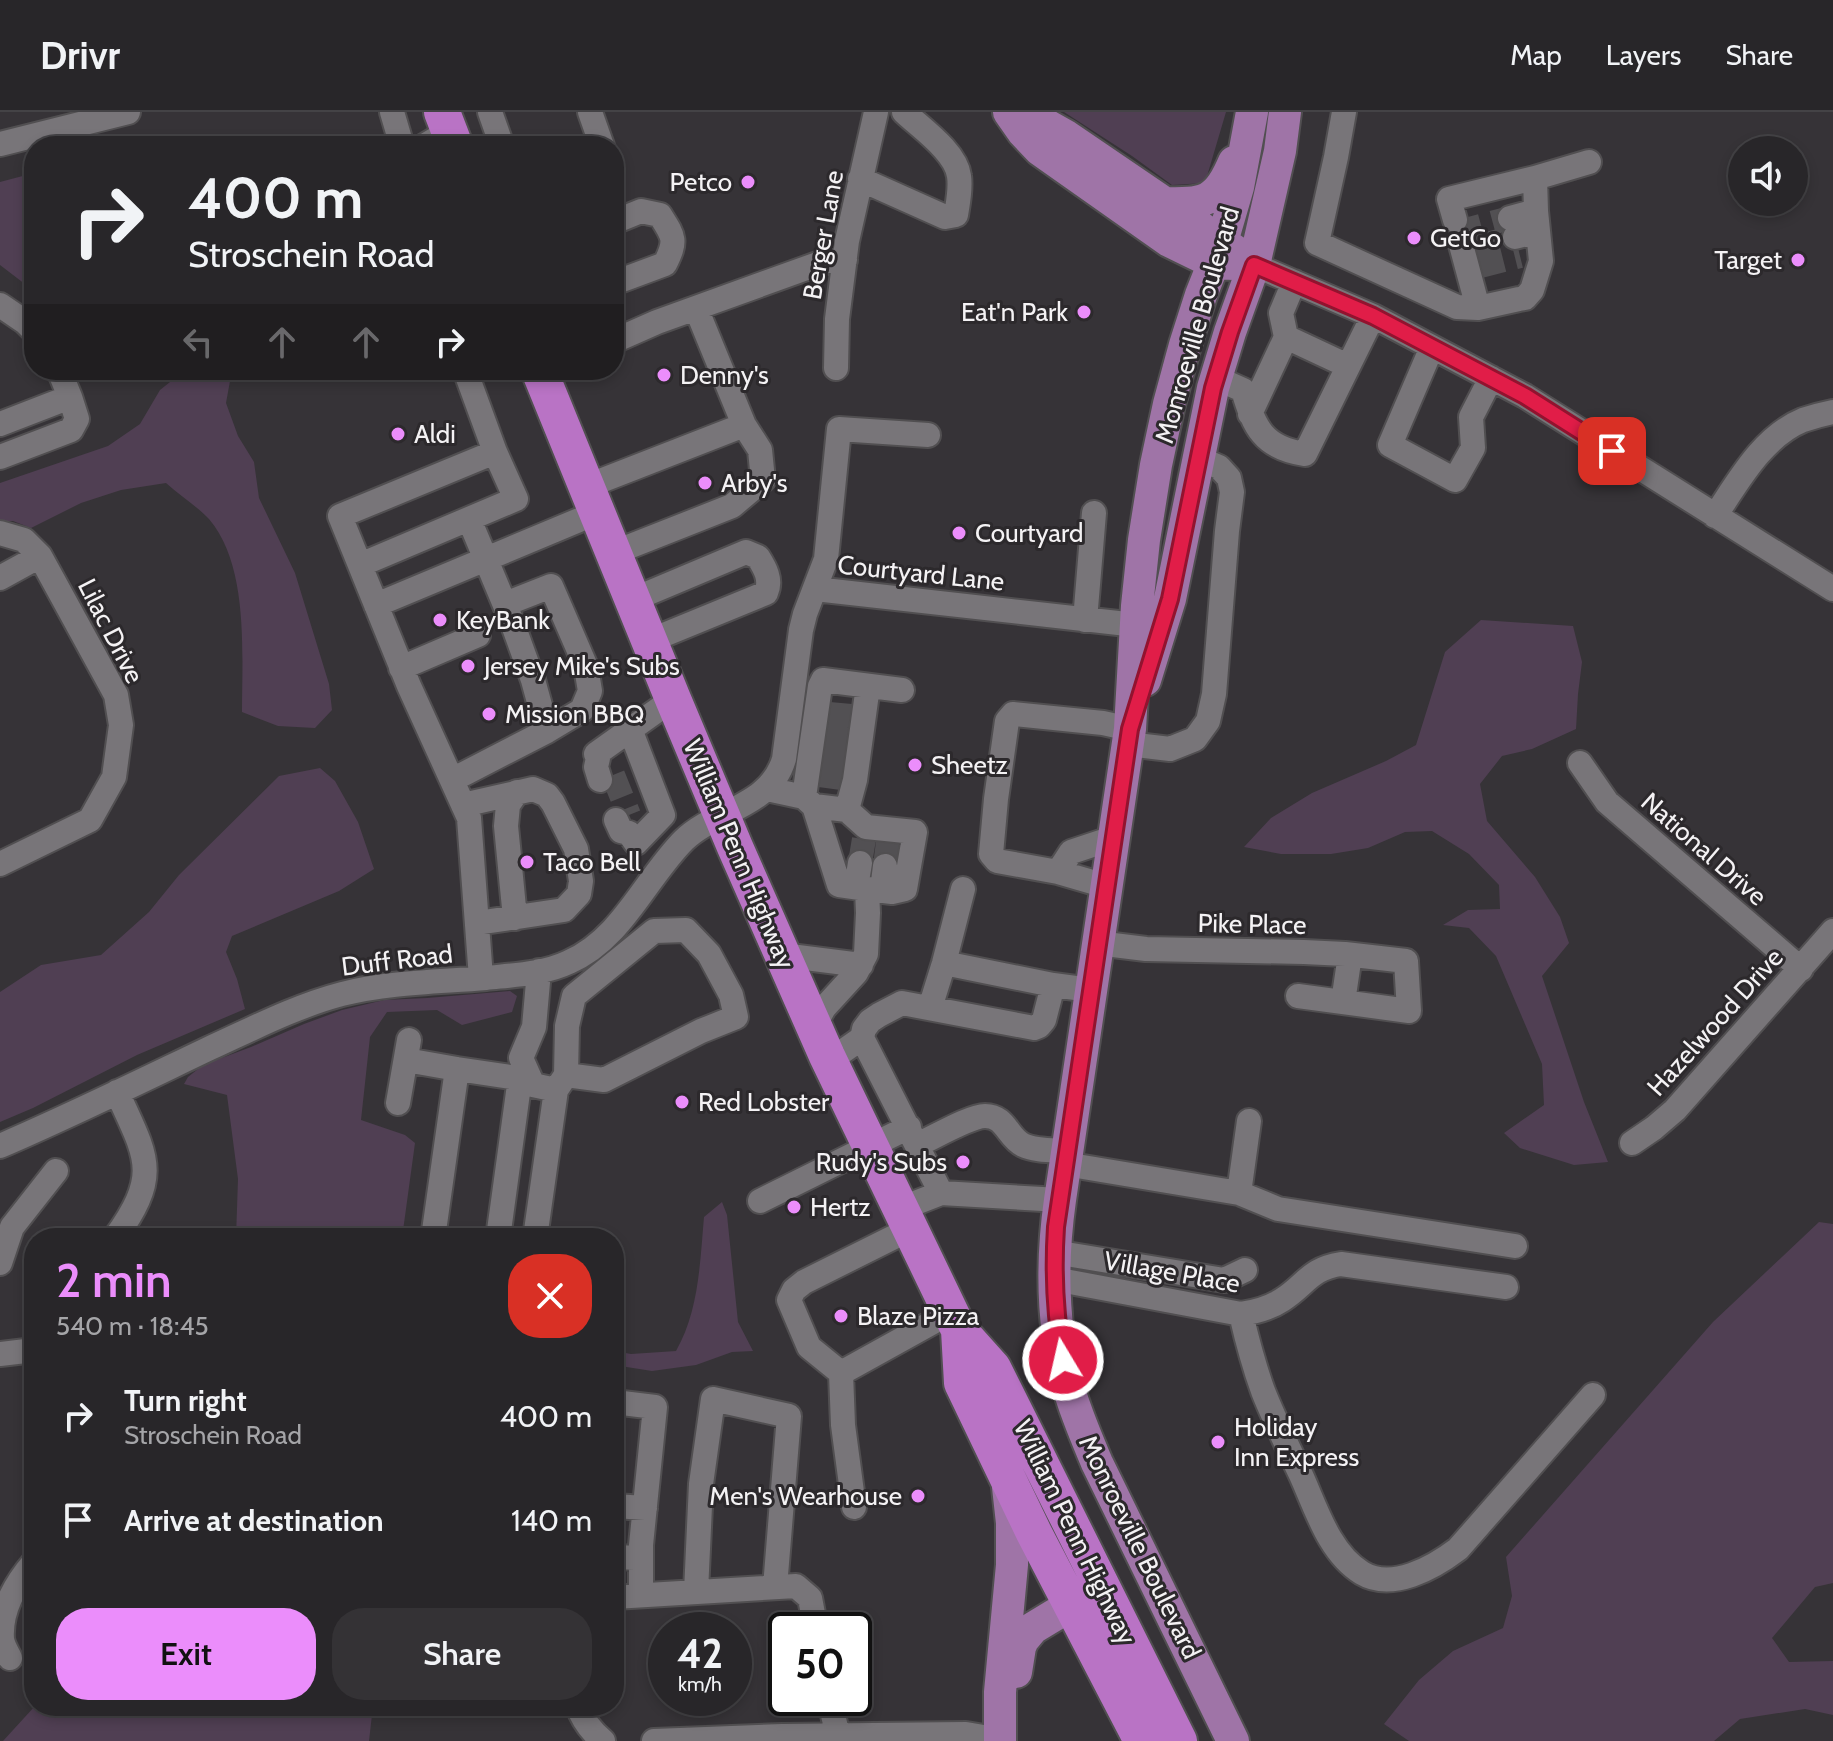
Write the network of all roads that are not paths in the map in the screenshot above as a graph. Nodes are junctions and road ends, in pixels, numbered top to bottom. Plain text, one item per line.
1 (128, 112) edge
2 (392, 112) edge
3 (490, 112) edge
4 (590, 112) edge
5 (876, 112) edge
6 (904, 112) edge
7 (1009, 112) edge
8 (1019, 112) edge
9 (1285, 112) edge
10 (1344, 112) edge
11 (1251, 115) edge
12 (32, 136) edge
13 (399, 136) edge
14 (498, 136) edge
15 (598, 136) edge
16 (24, 138) edge
17 (0, 144) edge
18 (1589, 162) dead end
19 (1535, 178) junction
20 (860, 179) junction
21 (1162, 203) junction
22 (624, 218) edge
23 (1218, 252) junction
24 (845, 260) junction
25 (1254, 265) junction
26 (624, 279) edge
27 (1294, 282) junction
28 (0, 305) edge
29 (696, 308) junction
30 (1478, 308) junction
31 (1373, 316) junction
32 (24, 321) edge
33 (624, 337) edge
34 (1286, 337) junction
35 (1432, 347) junction
36 (1348, 366) junction
37 (836, 368) dead end
38 (1216, 378) junction
39 (1491, 378) junction
40 (63, 380) edge
41 (469, 380) edge
42 (545, 380) edge
43 (70, 397) junction
44 (1833, 412) edge
45 (1250, 414) junction
46 (0, 424) edge
47 (744, 425) junction
48 (928, 435) dead end
49 (495, 452) junction
50 (0, 457) edge
51 (1198, 458) junction
52 (591, 500) junction
53 (1094, 513) dead end
54 (1715, 516) junction
55 (469, 519) junction
56 (0, 533) edge
57 (613, 553) junction
58 (40, 556) junction
59 (486, 559) junction
60 (360, 565) junction
61 (0, 578) edge
62 (815, 589) junction
63 (1833, 589) edge
64 (632, 600) junction
65 (376, 605) junction
66 (1085, 620) junction
67 (1136, 625) junction
68 (488, 629) junction
69 (649, 641) junction
70 (401, 668) junction
71 (868, 686) junction
72 (902, 690) dead end
73 (673, 699) junction
74 (790, 715) junction
75 (630, 729) junction
76 (547, 731) junction
77 (1129, 737) junction
78 (835, 747) junction
79 (1580, 763) dead end
80 (604, 771) tunnel mouth
81 (452, 780) junction
82 (767, 789) junction
83 (517, 792) junction
84 (809, 801) junction
85 (463, 805) junction
86 (847, 810) junction
87 (722, 816) junction
88 (1113, 838) junction
89 (873, 859) junction
90 (665, 863) junction
91 (0, 864) edge
92 (1058, 872) junction
93 (1106, 886) junction
94 (963, 889) dead end
95 (515, 918) junction
96 (477, 923) junction
97 (1833, 931) edge
98 (1097, 943) junction
99 (782, 955) junction
100 (1350, 955) junction
101 (944, 963) junction
102 (861, 965) junction
103 (1801, 969) junction
104 (539, 971) junction
105 (481, 978) junction
106 (1053, 985) junction
107 (1091, 990) junction
108 (1298, 996) dead end
109 (1343, 1002) junction
110 (930, 1008) junction
111 (814, 1026) junction
112 (862, 1038) junction
113 (829, 1061) junction
114 (457, 1069) junction
115 (541, 1081) junction
116 (117, 1092) junction
117 (398, 1103) dead end
118 (1249, 1121) dead end
119 (913, 1136) junction
120 (1632, 1143) dead end
121 (0, 1146) edge
122 (870, 1147) junction
123 (1066, 1158) junction
124 (56, 1171) dead end
125 (941, 1193) junction
126 (1239, 1193) junction
127 (1060, 1200) junction
128 (760, 1201) dead end
129 (905, 1219) junction
130 (122, 1228) edge
131 (434, 1228) edge
132 (501, 1228) edge
133 (535, 1228) edge
134 (1515, 1246) dead end
135 (0, 1263) edge
136 (1054, 1266) junction
137 (1245, 1270) dead end
138 (1506, 1287) dead end
139 (1241, 1314) junction
140 (955, 1321) junction
141 (24, 1351) edge
142 (0, 1354) edge
143 (841, 1373) junction
144 (1593, 1395) dead end
145 (624, 1403) edge
146 (1006, 1476) junction
147 (624, 1507) edge
148 (854, 1507) dead end
149 (645, 1508) junction
150 (624, 1557) edge
151 (641, 1558) junction
152 (24, 1576) edge
153 (1098, 1579) junction
154 (775, 1587) junction
155 (696, 1592) junction
156 (641, 1595) junction
157 (624, 1596) edge
158 (1067, 1597) junction
159 (813, 1612) edge
160 (1006, 1631) junction
161 (10, 1658) dead end
162 (581, 1716) edge
163 (833, 1716) edge
164 (838, 1736) junction
165 (1001, 1738) edge
166 (603, 1741) edge
167 (654, 1741) edge
168 (1142, 1741) edge
169 (1179, 1741) edge
170 (1233, 1741) edge

1 - 12 street
2 - 13 street
3 - 14 street
4 - 15 street
5 - 20 street, Berger Lane
6 - 20 street
7 - 23 main road
8 - 21 main road
9 - 25 main road, Monroeville Boulevard
10 - 30 street
11 - 21 main road
11 - 23 main road, Monroeville Boulevard
16 - 17 street
18 - 19 street
19 - 30 street
19 - 30 street
20 - 24 street, Berger Lane
21 - 23 main road
22 - 26 street
23 - 25 main road
23 - 67 main road, Monroeville Boulevard
24 - 29 street
24 - 37 street, Berger Lane
25 - 27 street
25 - 38 main road, Monroeville Boulevard
27 - 31 street
27 - 34 street
28 - 32 street
29 - 33 street
29 - 47 street
31 - 35 street
31 - 36 street
34 - 36 street
34 - 45 street
35 - 39 street
35 - 39 street
36 - 45 street
38 - 45 street
38 - 51 main road, Monroeville Boulevard
39 - 54 street
40 - 43 street
41 - 49 street
42 - 52 highway, William Penn Highway
43 - 46 street
43 - 50 street
44 - 54 street
47 - 52 street
47 - 57 street
48 - 62 street
49 - 55 street
49 - 60 street
51 - 77 main road, Monroeville Boulevard
51 - 77 street
52 - 57 highway, William Penn Highway
52 - 59 street
53 - 66 street
54 - 63 street
55 - 59 street
55 - 60 street
56 - 58 street
57 - 64 highway, William Penn Highway
58 - 61 street
58 - 91 street, Lilac Drive
59 - 65 street
59 - 68 street
60 - 65 street
62 - 66 street, Courtyard Lane
62 - 74 street, Courtyard Lane
64 - 69 highway, William Penn Highway
64 - 69 street
65 - 70 street
66 - 67 street, Courtyard Lane
67 - 77 main road, Monroeville Boulevard
68 - 70 street
68 - 76 street
68 - 76 street
69 - 73 highway, William Penn Highway
70 - 81 street
71 - 72 street
71 - 78 street
71 - 78 street
73 - 75 street
73 - 87 highway, William Penn Highway
74 - 78 street
74 - 82 street, Courtyard Lane
75 - 80 street
75 - 90 street
76 - 81 street
77 - 88 main road, Monroeville Boulevard
77 - 92 street
78 - 84 street
78 - 86 street
79 - 103 street, National Drive
81 - 85 street
82 - 84 street
82 - 87 street
83 - 85 street
83 - 95 street
83 - 95 street
84 - 86 street
84 - 89 street
85 - 96 street
86 - 89 street
87 - 90 street, Duff Road
87 - 99 highway, William Penn Highway
88 - 92 street
88 - 93 main road, Monroeville Boulevard
89 - 102 street
90 - 104 street, Duff Road
92 - 93 street
93 - 98 main road, Monroeville Boulevard
94 - 101 street
95 - 96 street
96 - 105 street
97 - 103 street, Hazelwood Drive
98 - 100 street, Pike Place
98 - 107 main road, Monroeville Boulevard
99 - 102 street
99 - 111 highway, William Penn Highway
100 - 109 street
100 - 109 street, Pike Place
101 - 106 street
101 - 110 street
102 - 111 street
103 - 120 street, Hazelwood Drive
104 - 105 street, Duff Road
104 - 115 street
105 - 116 street, Duff Road
106 - 107 street
106 - 110 street
107 - 123 main road, Monroeville Boulevard
108 - 109 street
110 - 112 street
111 - 113 highway, William Penn Highway
112 - 113 street
112 - 119 street
113 - 122 highway, William Penn Highway
114 - 115 street
114 - 117 street
114 - 131 street
115 - 115 street
115 - 132 street
115 - 133 street
116 - 121 street, Duff Road
116 - 130 street
118 - 126 street
119 - 122 street
119 - 123 street
119 - 125 street
122 - 128 street
122 - 129 highway, William Penn Highway
123 - 126 street
123 - 127 main road, Monroeville Boulevard
124 - 135 street
125 - 127 street
125 - 129 street
126 - 134 street
127 - 136 main road, Monroeville Boulevard
129 - 140 highway, William Penn Highway
129 - 143 street
136 - 137 street
136 - 139 street, Village Place
136 - 170 main road, Monroeville Boulevard
138 - 139 street, Village Place
139 - 144 street
140 - 143 street
140 - 146 highway, William Penn Highway
140 - 153 highway, William Penn Highway
141 - 142 street
143 - 148 street
145 - 149 street
146 - 158 highway, William Penn Highway
146 - 160 main road
147 - 149 street
149 - 151 street
150 - 151 street
151 - 156 street
152 - 161 street
153 - 158 main road
153 - 169 highway, William Penn Highway
154 - 155 street
154 - 155 street
154 - 159 street
155 - 156 street
156 - 157 street
158 - 160 main road
158 - 165 main road
158 - 168 highway, William Penn Highway
160 - 165 main road
162 - 166 street
163 - 164 street
164 - 165 street
164 - 167 street

